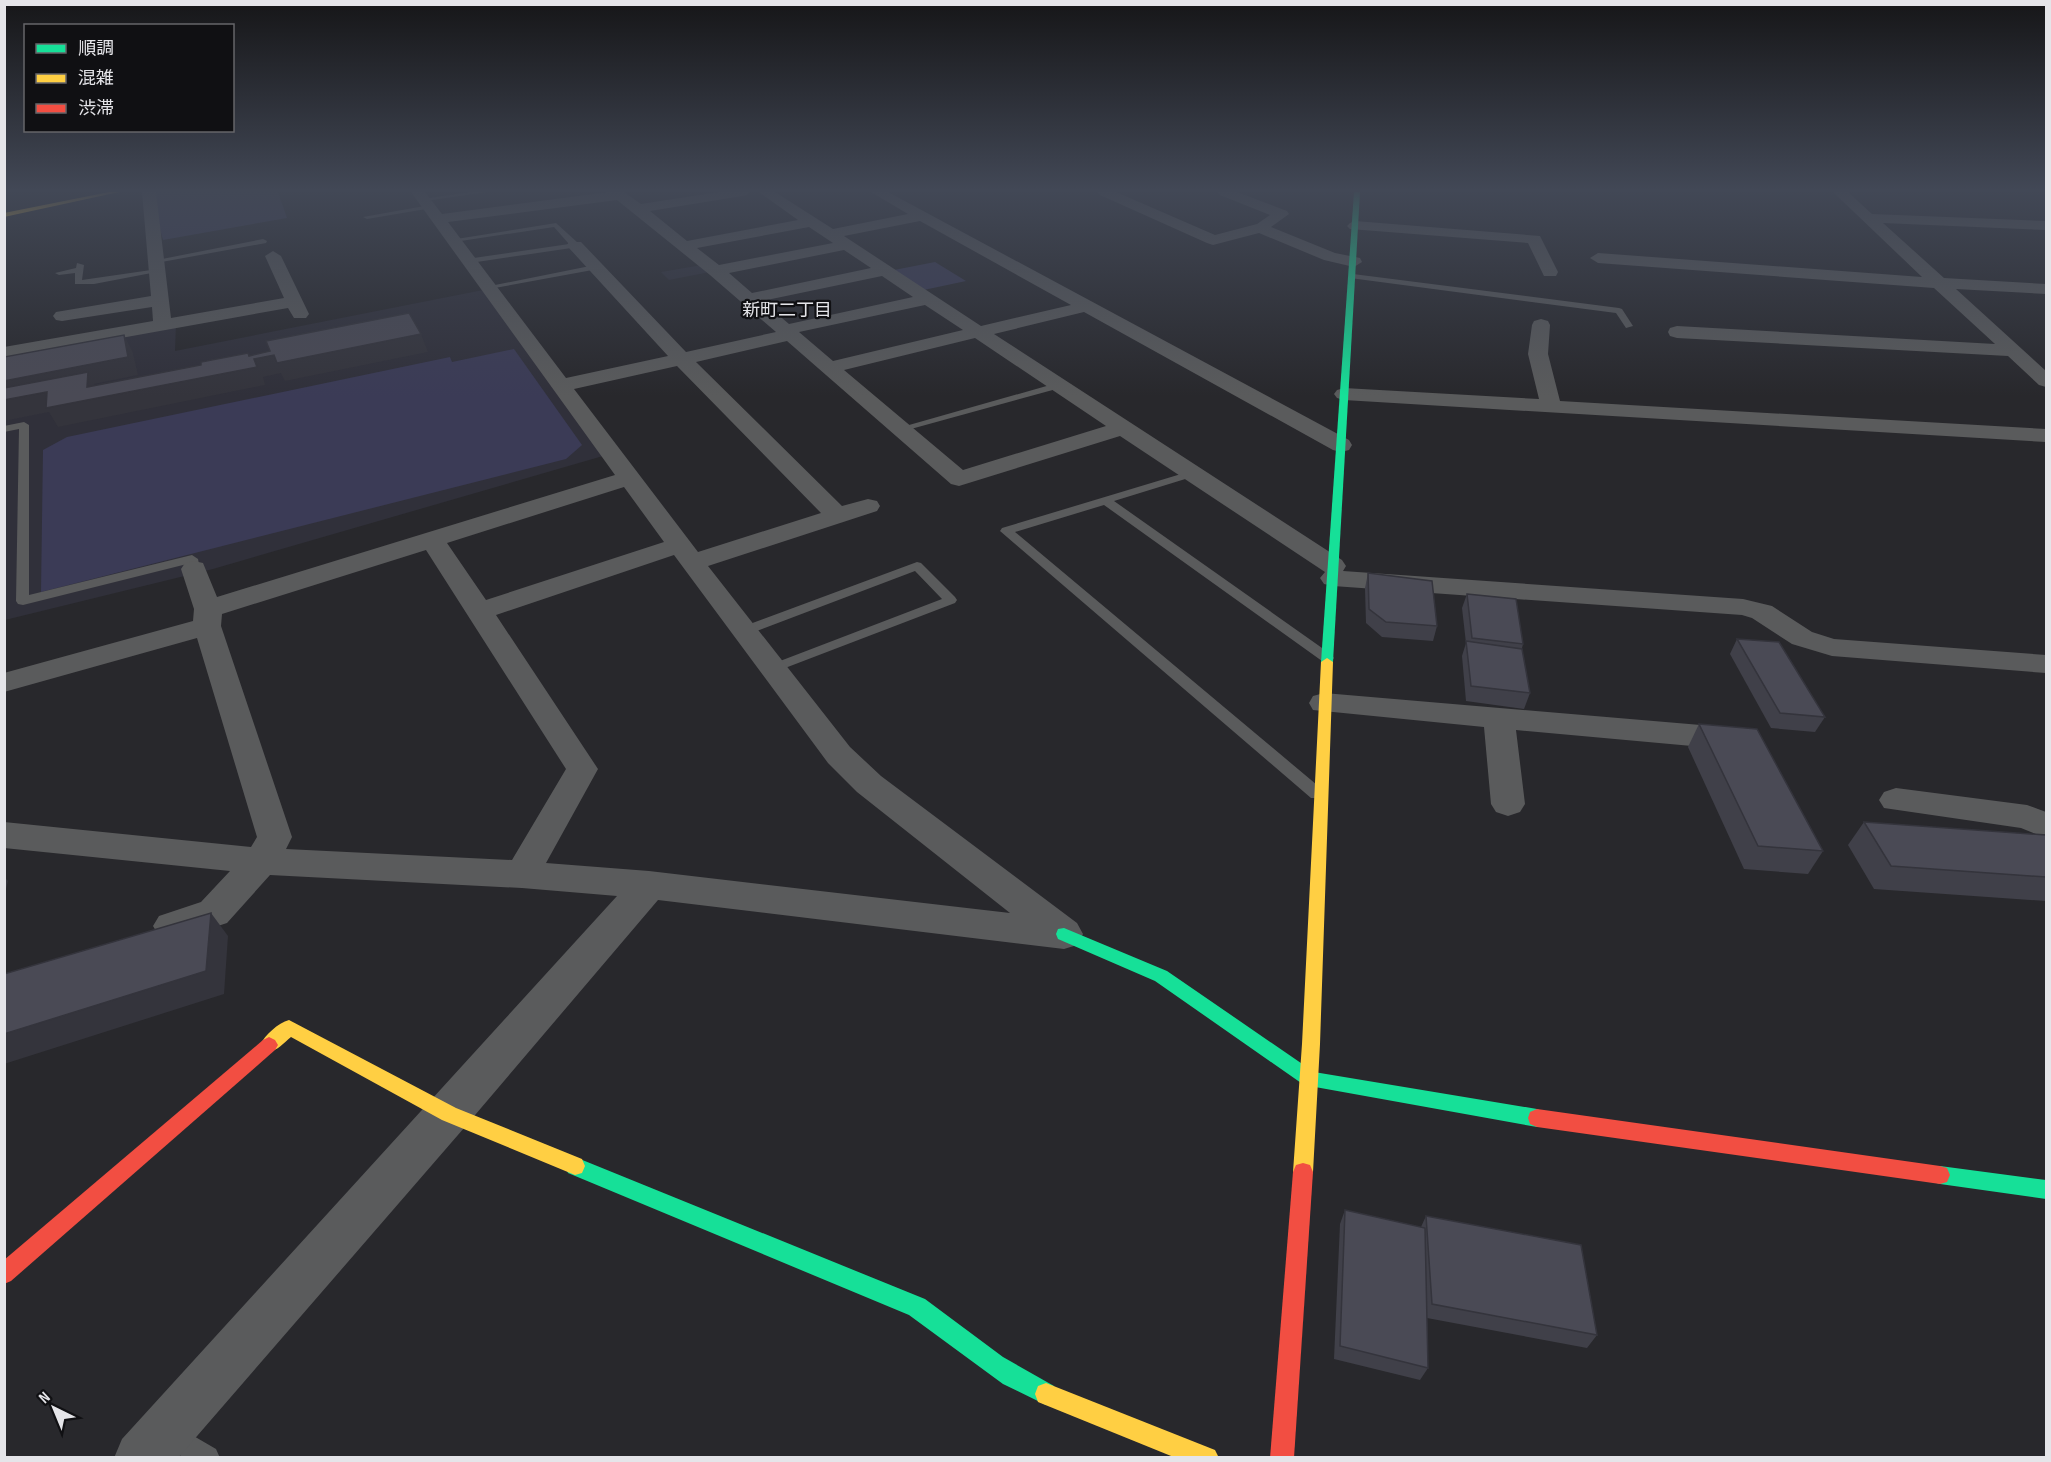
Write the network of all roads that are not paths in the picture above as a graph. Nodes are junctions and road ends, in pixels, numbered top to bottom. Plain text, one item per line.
1 (156, 260) edge
2 (195, 260) edge
3 (274, 260) edge
4 (475, 260) edge
5 (589, 260) edge
6 (702, 260) edge
7 (759, 260) edge
8 (868, 260) edge
9 (1003, 260) edge
10 (1336, 260) edge
11 (1353, 260) edge
12 (1544, 260) edge
13 (1627, 260) edge
14 (1912, 260) edge
15 (470, 261) joint
16 (157, 266) junction
17 (595, 267) junction
18 (1353, 269) junction
19 (716, 271) junction
20 (883, 271) junction
21 (1550, 272) dead end
22 (59, 273) dead end
23 (1938, 284) junction
24 (489, 287) junction
25 (2046, 289) edge
26 (748, 299) junction
27 (926, 299) junction
28 (160, 300) junction
29 (1087, 306) junction
30 (62, 316) dead end
31 (1541, 325) dead end
32 (162, 326) junction
33 (1629, 326) dead end
34 (1677, 332) dead end
35 (788, 333) junction
36 (977, 333) junction
37 (2037, 347) dead end
38 (2011, 348) junction
39 (4, 353) edge
40 (682, 359) junction
41 (829, 368) junction
42 (2046, 381) edge
43 (562, 385) junction
44 (1057, 386) junction
45 (1344, 394) junction
46 (1551, 406) junction
47 (1122, 428) junction
48 (4, 429) edge
49 (900, 429) junction
50 (2046, 436) edge
51 (1341, 446) junction
52 (1191, 474) junction
53 (630, 478) junction
54 (1106, 501) junction
55 (868, 506) dead end
56 (838, 516) junction
57 (432, 539) junction
58 (686, 554) junction
59 (194, 569) joint
60 (1333, 572) junction
61 (480, 611) junction
62 (208, 618) junction
63 (744, 631) junction
64 (1327, 658) junction
65 (2046, 664) edge
66 (772, 669) junction
67 (4, 683) edge
68 (1324, 703) junction
69 (1499, 718) junction
70 (1761, 742) edge
71 (1319, 796) junction
72 (1896, 800) dead end
73 (1508, 804) dead end
74 (2046, 826) edge
75 (4, 835) edge
76 (261, 861) junction
77 (522, 874) junction
78 (649, 885) junction
79 (1064, 934) junction
80 (137, 937) edge
81 (1310, 1079) junction
82 (449, 1114) junction
83 (2046, 1190) edge
84 (4, 1274) edge
85 (153, 1445) edge
86 (207, 1458) edge
87 (1207, 1458) edge
88 (1282, 1458) edge

1 - 16 street
2 - 16 lane
3 - 32 street
4 - 15 lane
5 - 17 street
6 - 19 street
7 - 19 street
8 - 20 street
9 - 29 street
10 - 18 street
11 - 18 street
12 - 21 street
13 - 23 street
14 - 23 street
15 - 24 street
16 - 22 lane
16 - 28 street
17 - 24 lane
17 - 40 street
18 - 33 lane
18 - 45 street
19 - 26 street
20 - 26 street
20 - 27 street
23 - 25 street
23 - 38 street
24 - 43 street
26 - 35 street
27 - 35 street
27 - 36 street
28 - 30 street
28 - 32 street
29 - 36 street
29 - 51 street
31 - 46 street
32 - 39 street
34 - 38 street
35 - 40 street
35 - 41 street
36 - 41 street
36 - 44 street
37 - 38 street
38 - 42 street
40 - 43 street
40 - 56 street
41 - 49 street
43 - 53 street
44 - 47 street
44 - 49 lane
45 - 46 street
45 - 51 street
46 - 50 street
47 - 49 street
47 - 52 street
48 - 59 lane
51 - 60 street
52 - 54 lane
52 - 60 street
53 - 57 street
53 - 58 street
54 - 64 lane
54 - 71 lane
55 - 56 street
56 - 58 street
57 - 61 street
57 - 62 street
58 - 61 street
58 - 63 street
59 - 62 street
60 - 64 street
60 - 65 street
61 - 77 street
62 - 67 street
62 - 76 street
63 - 66 street
63 - 66 lane
64 - 68 street
66 - 79 street
68 - 69 street
68 - 71 street
69 - 70 street
69 - 73 street
71 - 81 street
72 - 74 street
75 - 76 street
76 - 77 street
76 - 80 street
77 - 78 street
78 - 79 street
78 - 82 street
79 - 81 street
81 - 83 street
81 - 88 street
82 - 84 street
82 - 85 street
82 - 87 street
85 - 86 lane

